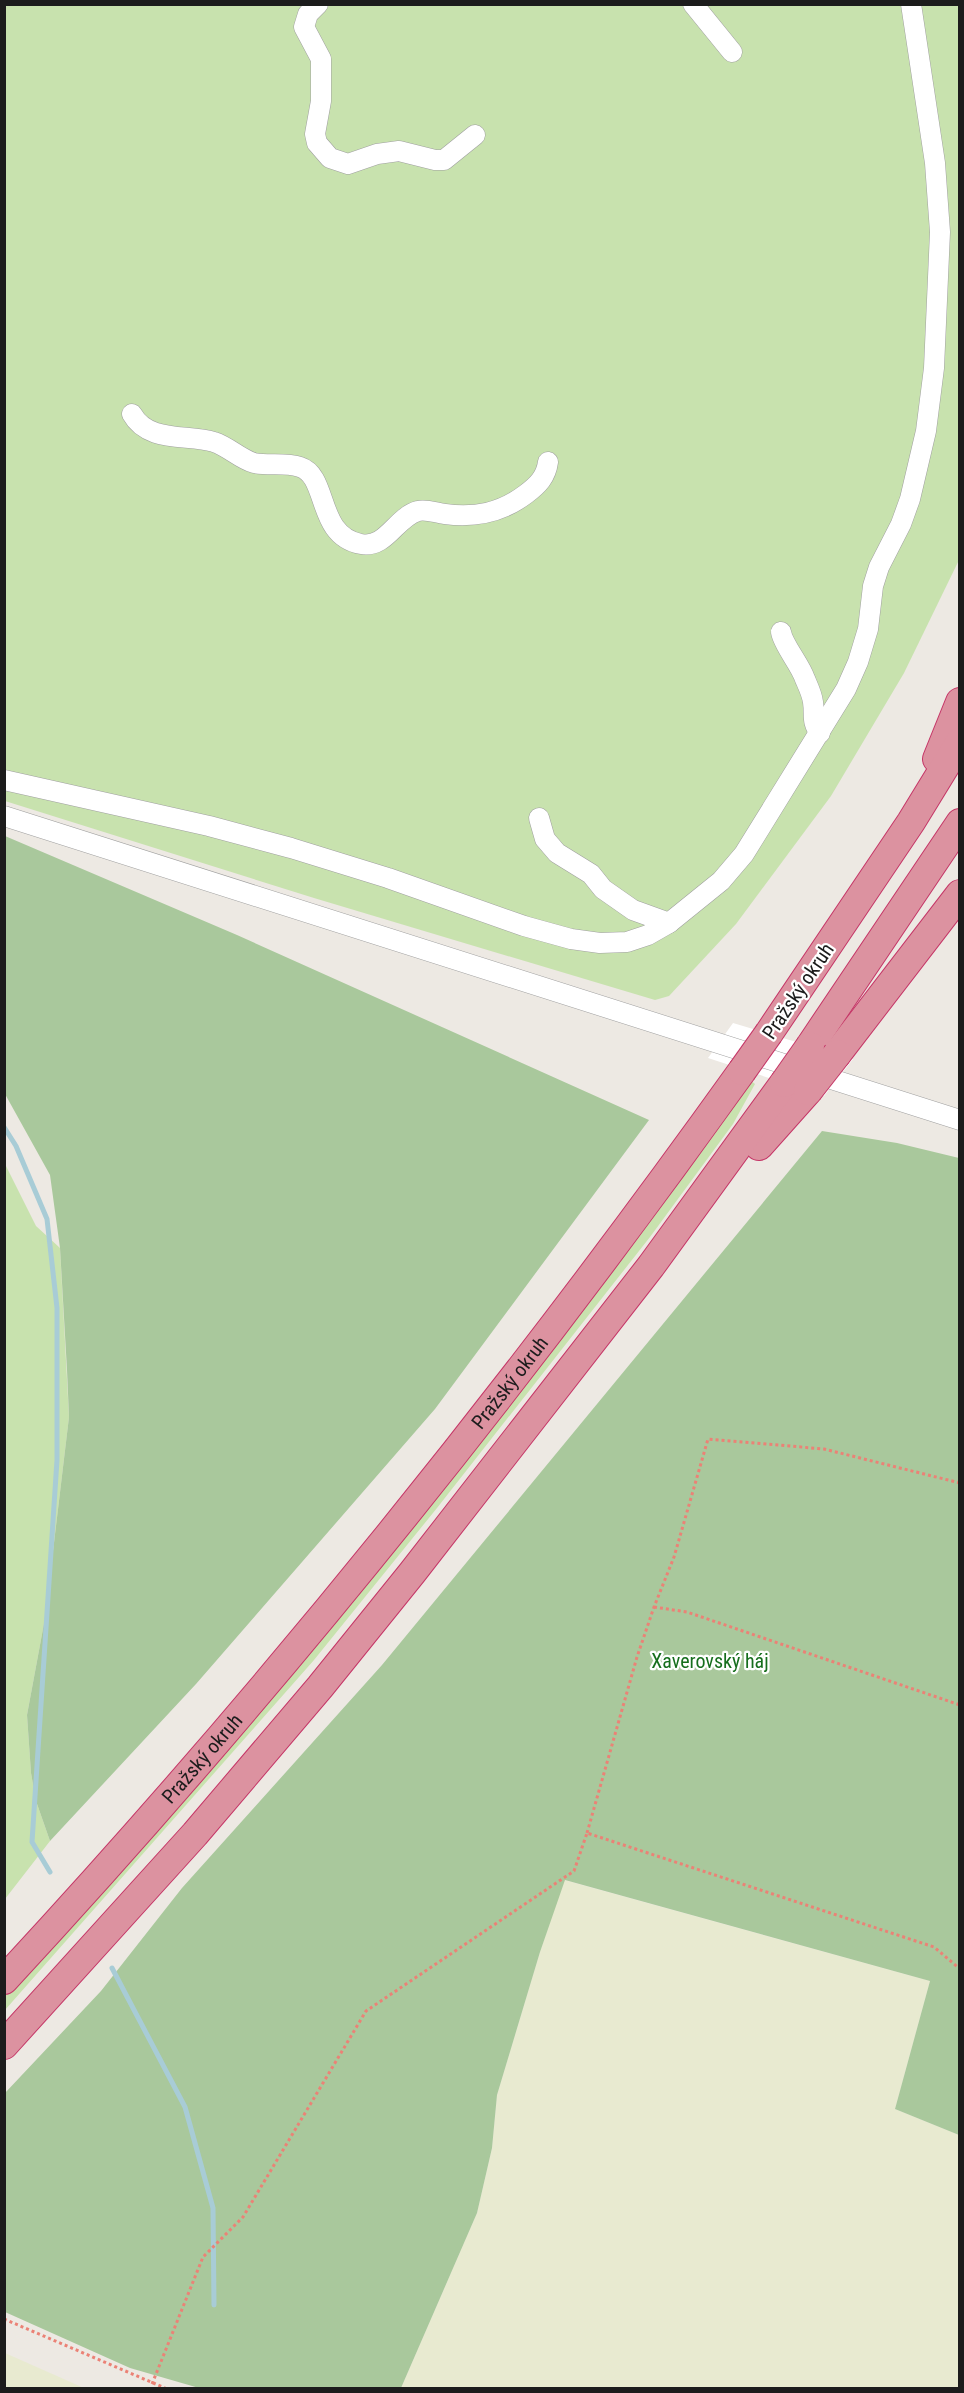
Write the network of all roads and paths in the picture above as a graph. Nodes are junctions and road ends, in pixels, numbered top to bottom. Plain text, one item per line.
1 (318, 4) edge
2 (693, 4) edge
3 (911, 4) edge
4 (732, 52) dead end
5 (475, 135) dead end
6 (132, 414) dead end
7 (548, 462) dead end
8 (781, 632) dead end
9 (960, 702) edge
10 (820, 733) junction
11 (960, 742) edge
12 (4, 780) edge
13 (4, 816) edge
14 (539, 818) dead end
15 (911, 822) junction
16 (960, 823) edge
17 (960, 885) edge
18 (960, 894) edge
19 (669, 922) junction
20 (823, 1050) junction
21 (960, 1120) edge
22 (960, 1483) edge
23 (654, 1607) junction
24 (960, 1705) edge
25 (587, 1833) junction
26 (960, 1969) edge
27 (4, 1980) edge
28 (4, 2045) edge
29 (4, 2319) edge
30 (152, 2384) junction
31 (165, 2388) edge

1 - 5 street
2 - 4 street
3 - 10 street
6 - 7 street
8 - 10 street
9 - 15 highway
10 - 19 street
11 - 15 highway, Pražský okruh
12 - 19 street
13 - 21 street
14 - 19 street
15 - 27 highway, Pražský okruh, bridge
16 - 20 highway, Pražský okruh
17 - 20 street
18 - 20 highway
20 - 28 highway, Pražský okruh, bridge
22 - 23 path
23 - 24 path
23 - 25 path
25 - 26 path
25 - 30 path
29 - 30 path
30 - 31 path

